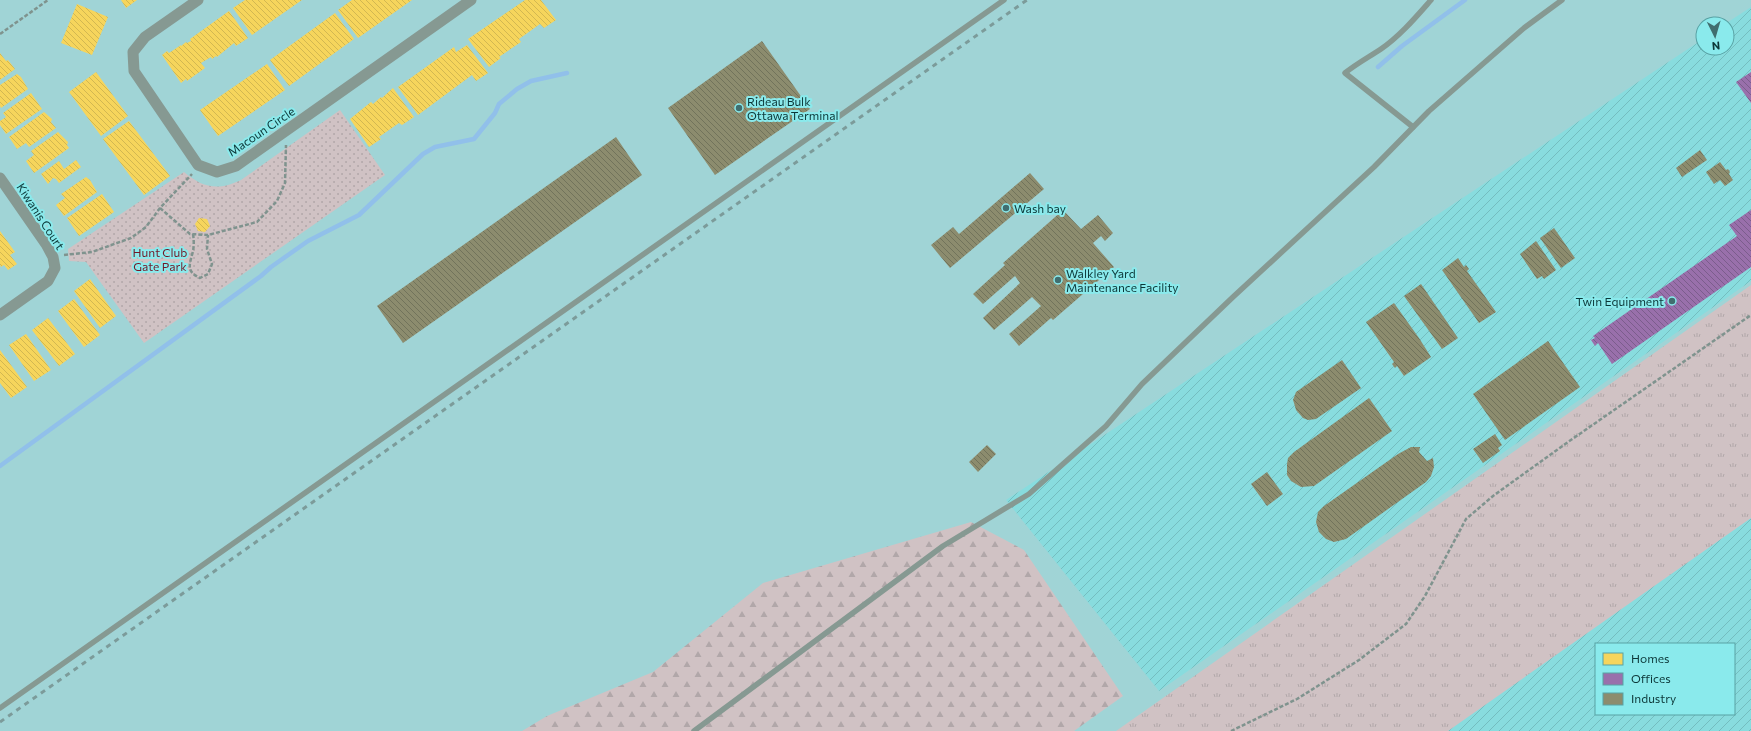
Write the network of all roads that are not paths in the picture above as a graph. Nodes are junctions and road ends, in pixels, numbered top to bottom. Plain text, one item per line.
1 (198, 0) edge
2 (471, 0) edge
3 (1004, 0) edge
4 (1431, 0) edge
5 (1562, 0) edge
6 (1413, 127) junction
7 (0, 178) edge
8 (0, 315) edge
9 (0, 708) edge
10 (694, 731) edge

1 - 2 street, Macoun Circle
3 - 9 lane
4 - 6 lane
5 - 6 lane
6 - 10 lane
7 - 8 street, Kiwanis Court

